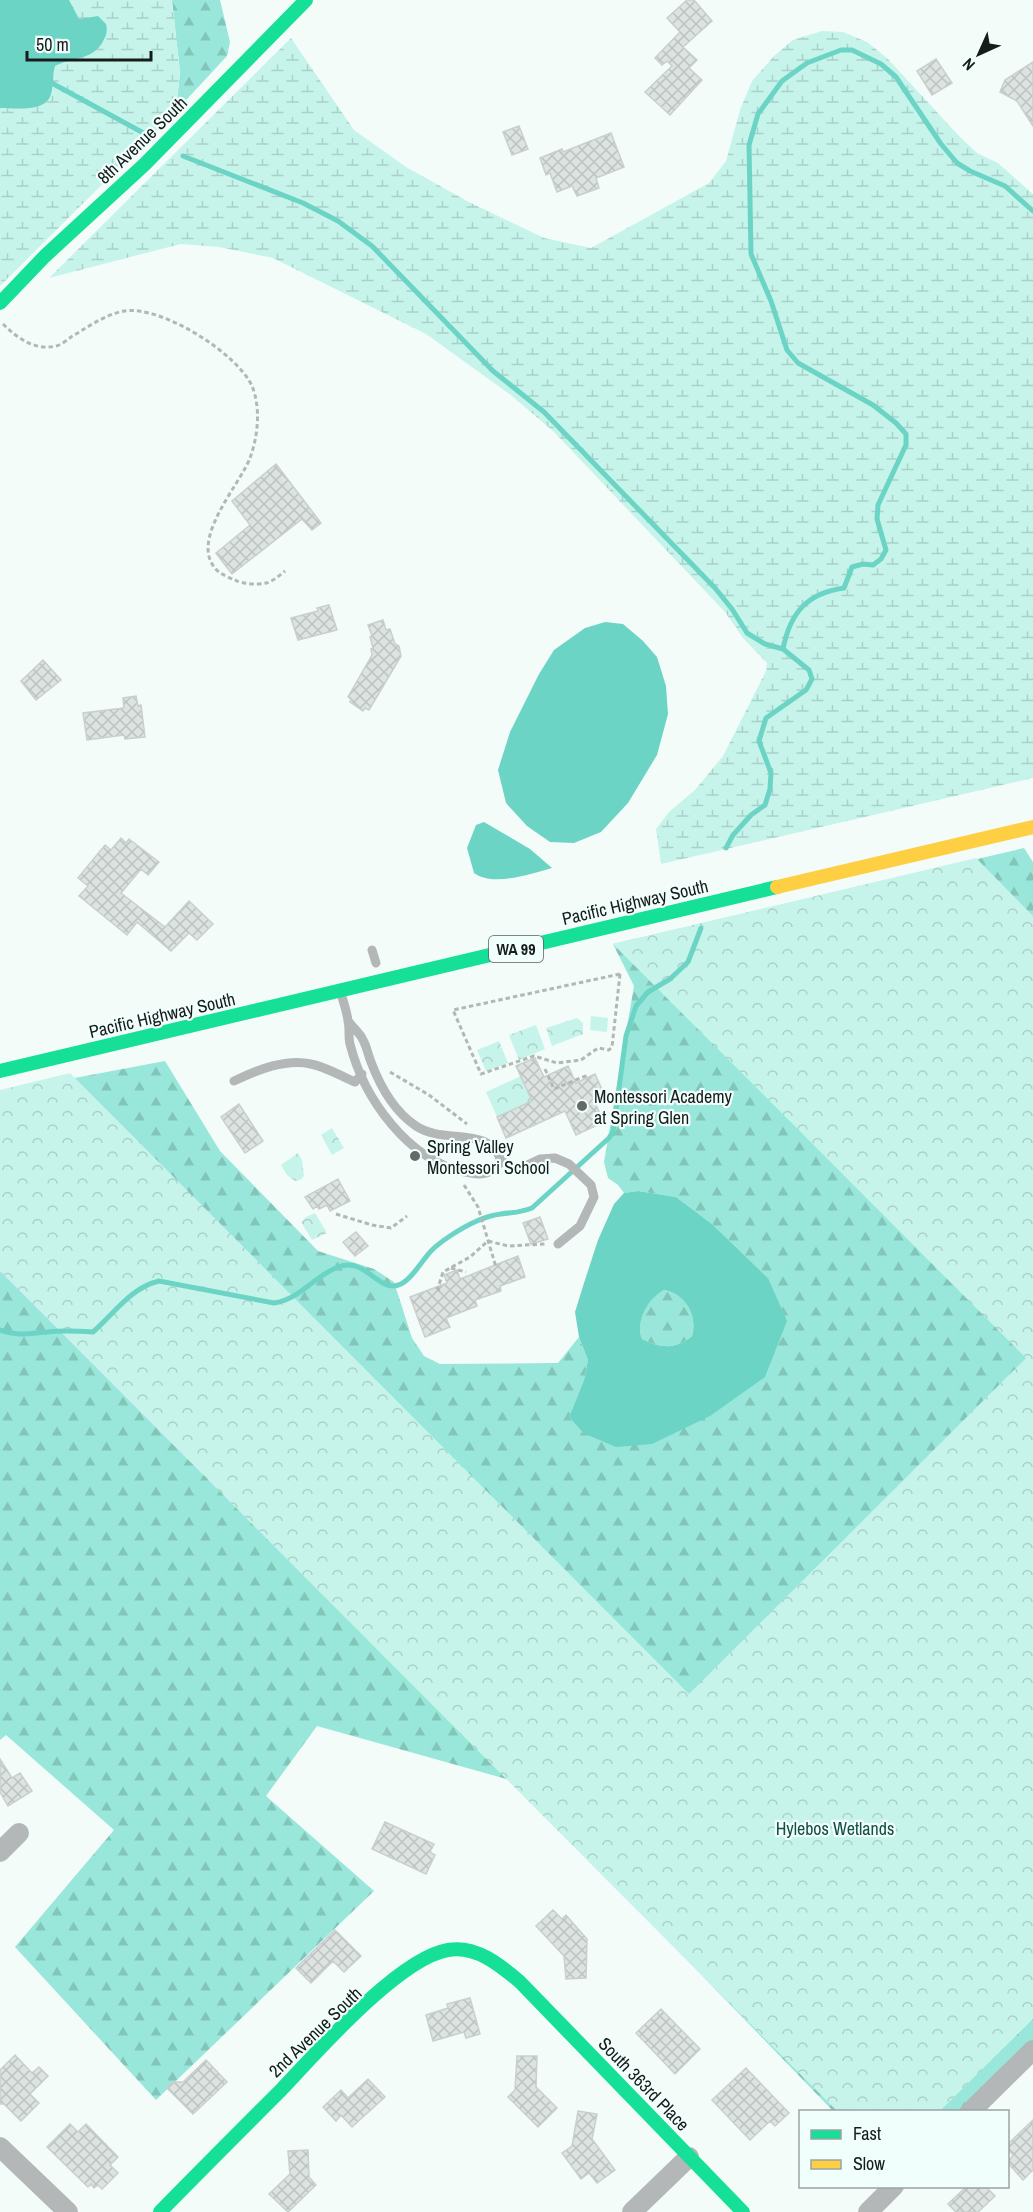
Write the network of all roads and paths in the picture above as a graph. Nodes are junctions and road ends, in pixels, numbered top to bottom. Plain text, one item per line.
1 (306, 0) edge
2 (0, 303) edge
3 (0, 321) edge
4 (285, 571) dead end
5 (1033, 827) edge
6 (620, 974) joint
7 (340, 990) junction
8 (349, 1022) junction
9 (372, 1065) junction
10 (544, 1069) dead end
11 (0, 1071) edge
12 (362, 1074) junction
13 (588, 1075) dead end
14 (234, 1081) dead end
15 (489, 1143) junction
16 (501, 1161) junction
17 (478, 1207) dead end
18 (336, 1214) dead end
19 (407, 1216) dead end
20 (488, 1241) junction
21 (558, 1244) joint
22 (496, 1267) dead end
23 (451, 1268) junction
24 (466, 1272) dead end
25 (439, 1291) dead end
26 (19, 1833) dead end
27 (0, 1852) edge
28 (520, 1982) joint
29 (1033, 2050) edge
30 (972, 2110) edge
31 (0, 2147) edge
32 (689, 2157) junction
33 (893, 2188) edge
34 (68, 2212) edge
35 (160, 2212) edge
36 (632, 2212) edge
37 (743, 2212) edge
38 (868, 2212) edge

1 - 2 street, 8th Avenue South
3 - 4 path
5 - 7 street, Pacific Highway South / WA 99
6 - 6 path
7 - 8 lane
7 - 11 street, Pacific Highway South / WA 99
8 - 9 lane
8 - 12 lane
9 - 15 path
9 - 15 lane
10 - 13 path
12 - 14 lane
12 - 16 lane
15 - 16 lane
16 - 21 lane
17 - 20 path
18 - 19 path
20 - 21 path
20 - 22 path
20 - 23 path
23 - 24 path
23 - 25 path
26 - 27 street
28 - 32 street, South 363rd Place
28 - 35 street, 2nd Avenue South
29 - 30 street
31 - 34 street
32 - 36 street
32 - 37 street, South 363rd Place
33 - 38 street

